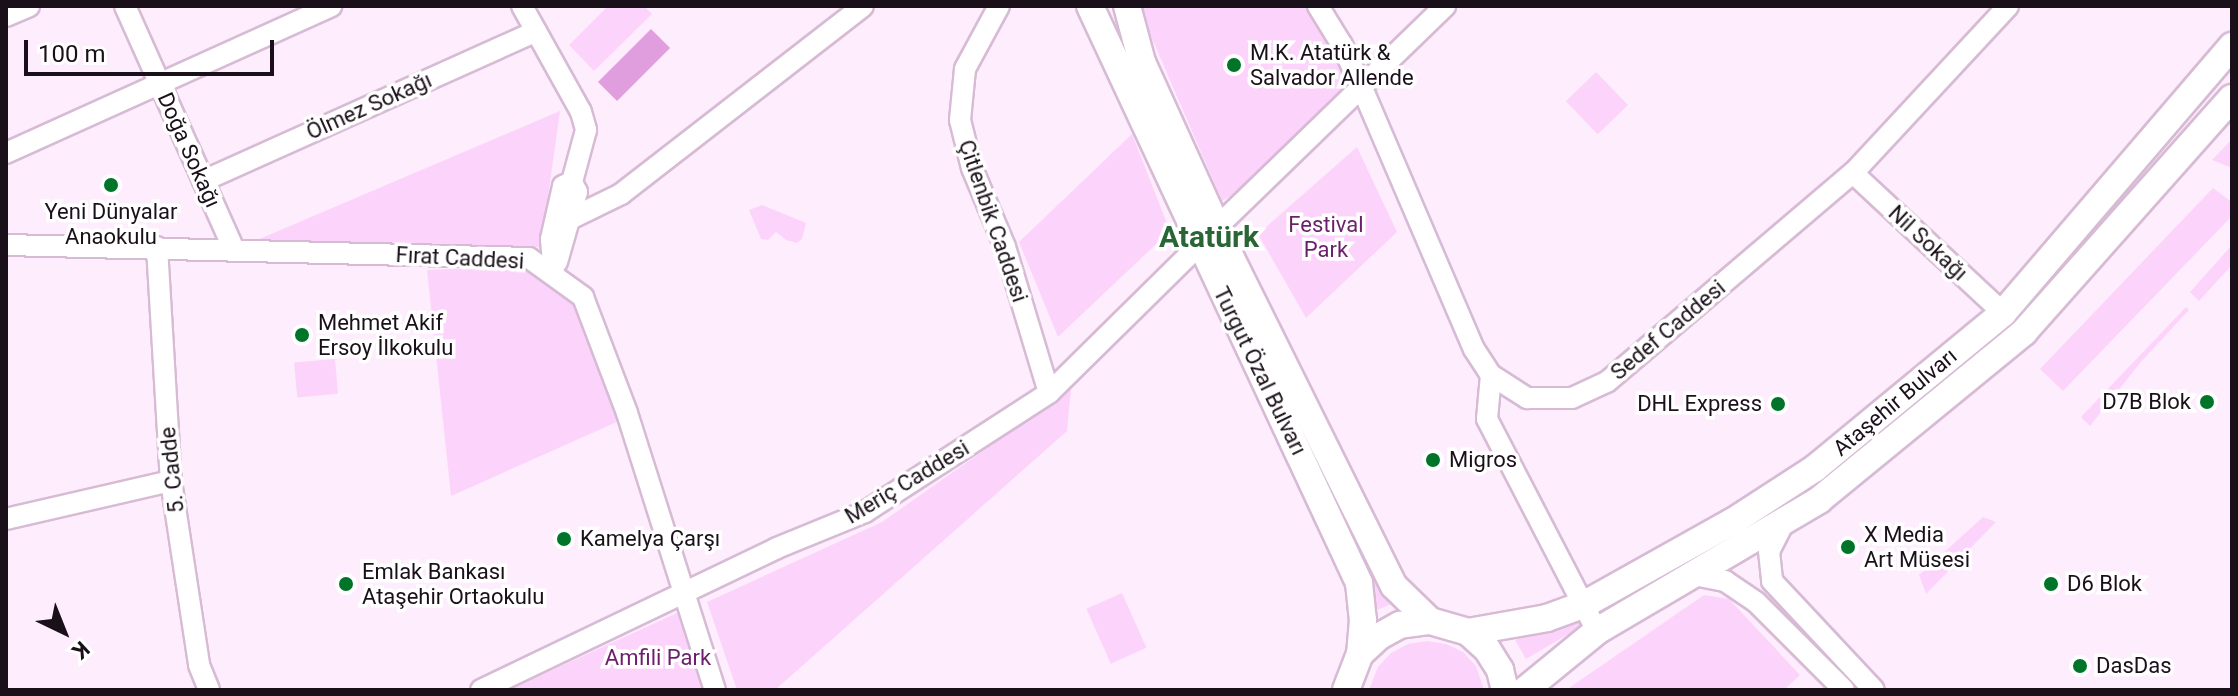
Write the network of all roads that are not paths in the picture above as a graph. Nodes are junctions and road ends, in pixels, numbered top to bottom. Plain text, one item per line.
1 (29, 6) edge
2 (125, 6) edge
3 (331, 6) edge
4 (522, 6) edge
5 (863, 6) edge
6 (999, 6) edge
7 (1090, 6) edge
8 (1127, 6) edge
9 (1318, 6) edge
10 (1445, 6) edge
11 (2008, 6) edge
12 (6, 16) edge
13 (536, 31) junction
14 (2232, 46) edge
15 (160, 83) junction
16 (1362, 88) junction
17 (2232, 98) edge
18 (6, 153) edge
19 (1853, 173) junction
20 (203, 181) junction
21 (572, 182) junction
22 (570, 219) junction
23 (1208, 236) junction
24 (6, 245) edge
25 (157, 247) junction
26 (234, 250) junction
27 (554, 274) junction
28 (2003, 313) junction
29 (2024, 332) junction
30 (1491, 375) junction
31 (1049, 393) junction
32 (171, 481) junction
33 (6, 519) edge
34 (1783, 524) junction
35 (1694, 575) junction
36 (684, 592) junction
37 (1585, 604) junction
38 (1430, 621) junction
39 (1597, 631) junction
40 (1468, 632) junction
41 (1360, 654) junction
42 (1345, 688) edge
43 (209, 690) edge
44 (481, 690) edge
45 (715, 690) edge
46 (1505, 690) edge
47 (1525, 690) edge
48 (1844, 690) edge
49 (1874, 690) edge

1 - 12 street
2 - 15 street, Doğa Sokağı
3 - 15 street
4 - 13 street
5 - 22 street
6 - 31 street, Çitlenbik Caddesi
7 - 23 main road, Turgut Özal Bulvarı
8 - 23 main road, Turgut Özal Bulvarı
9 - 16 street, Sedef Caddesi
10 - 16 street, Meriç Caddesi
11 - 19 street, Sedef Caddesi
13 - 20 street, Ölmez Sokağı
13 - 21 street
14 - 28 main road, Ataşehir Bulvarı
15 - 18 street
15 - 20 street, Doğa Sokağı
16 - 23 street, Meriç Caddesi
16 - 30 street, Sedef Caddesi
17 - 29 main road, Ataşehir Bulvarı
19 - 28 street, Nil Sokağı
19 - 30 street, Sedef Caddesi
20 - 26 street, Doğa Sokağı
21 - 22 street
21 - 27 street
22 - 27 street
23 - 31 street, Meriç Caddesi
23 - 38 main road, Turgut Özal Bulvarı
23 - 41 main road, Turgut Özal Bulvarı
24 - 25 street, Fırat Caddesi
25 - 26 street, Fırat Caddesi
25 - 32 street, 5. Cadde
26 - 27 street, Fırat Caddesi
27 - 36 street, Fırat Caddesi
28 - 29 main road
28 - 37 main road, Ataşehir Bulvarı
29 - 34 main road, Ataşehir Bulvarı
30 - 37 street
31 - 36 street, Meriç Caddesi
32 - 33 street
32 - 43 street, 5. Cadde
34 - 35 main road, Ataşehir Bulvarı
34 - 49 street
35 - 39 main road, Ataşehir Bulvarı
35 - 48 street
36 - 44 street, Meriç Caddesi
36 - 45 street, Fırat Caddesi
37 - 39 street
37 - 40 main road, Ataşehir Bulvarı
38 - 40 main road, Turgut Özal Bulvarı
38 - 41 main road, Turgut Özal Bulvarı
39 - 47 main road, Ataşehir Bulvarı
40 - 46 main road
41 - 42 main road, Turgut Özal Bulvarı

